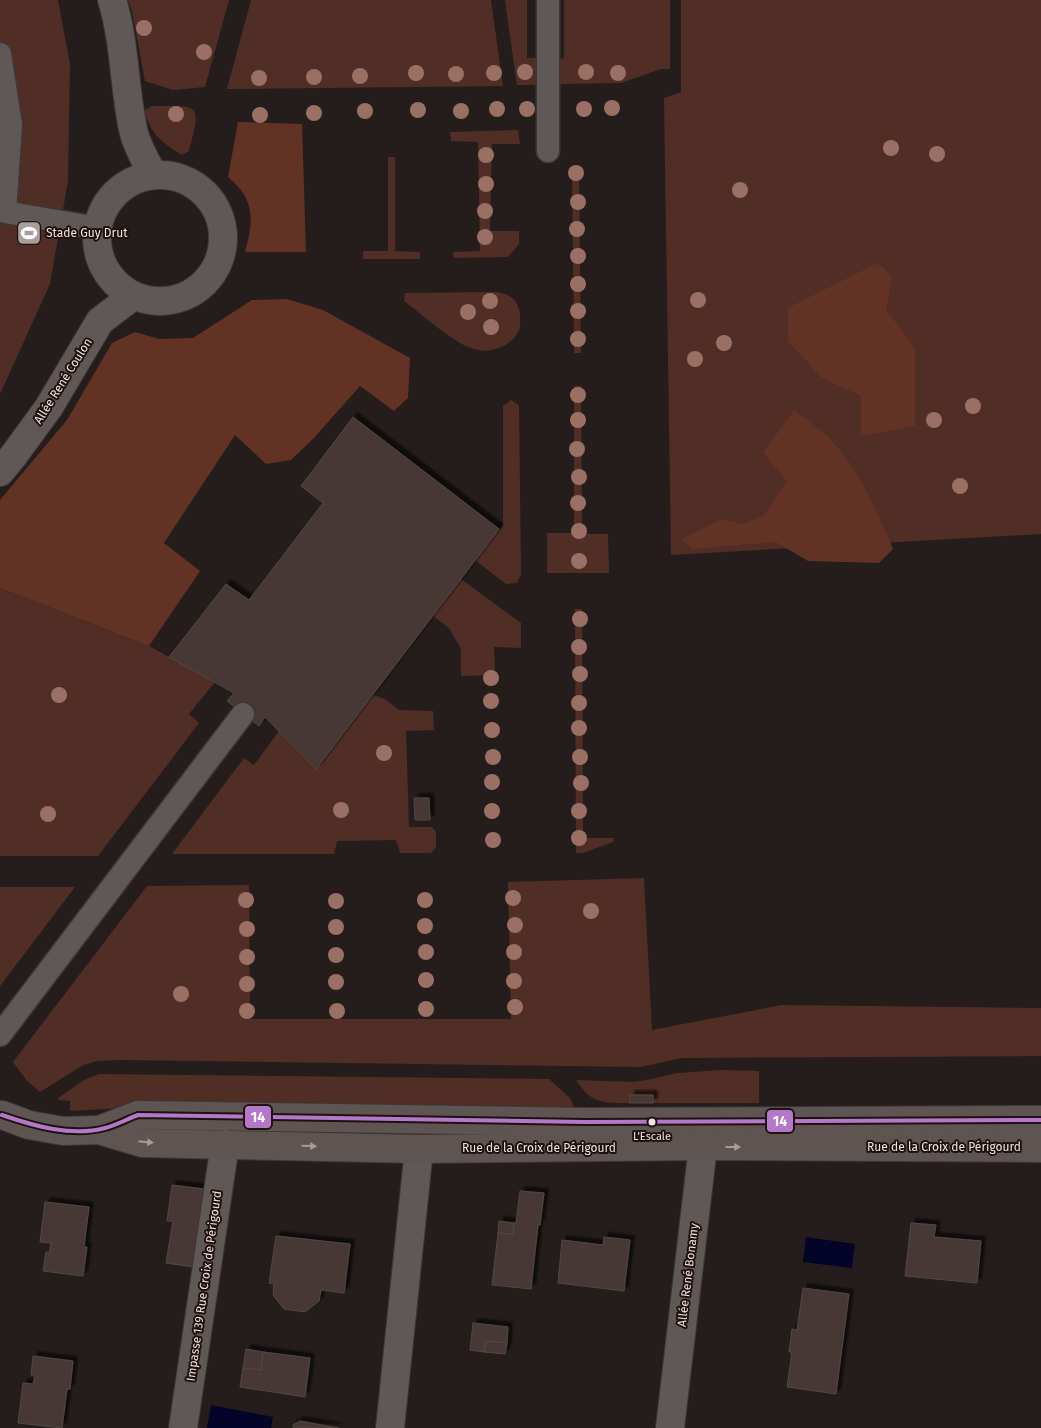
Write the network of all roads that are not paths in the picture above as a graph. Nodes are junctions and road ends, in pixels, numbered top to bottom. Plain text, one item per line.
1 (112, 0) edge
2 (548, 0) edge
3 (0, 54) edge
4 (548, 151) dead end
5 (153, 175) junction
6 (97, 228) junction
7 (133, 296) junction
8 (0, 472) edge
9 (243, 714) dead end
10 (0, 1035) edge
11 (1, 1110) edge
12 (1041, 1120) edge
13 (99, 1130) junction
14 (703, 1134) junction
15 (225, 1144) junction
16 (1041, 1148) edge
17 (419, 1149) junction
18 (183, 1428) edge
19 (390, 1428) edge
20 (670, 1428) edge

1 - 5 street
2 - 4 lane
3 - 6 lane
5 - 6 street
5 - 7 street
6 - 7 street
7 - 8 street, Allée René Coulon
9 - 10 lane
11 - 13 street, Rue de la Croix de Périgourd
12 - 14 street, Rue de la Croix de Périgourd
13 - 14 street, Rue de la Croix de Périgourd
13 -> 15 street, Rue de la Croix de Périgourd
14 -> 16 street, Rue de la Croix de Périgourd
14 - 17 street, Rue de la Croix de Périgourd
14 - 20 street, Allée René Bonamy
15 -> 17 street, Rue de la Croix de Périgourd
15 - 18 street, Impasse 139 Rue Croix de Périgourd
17 - 19 street

